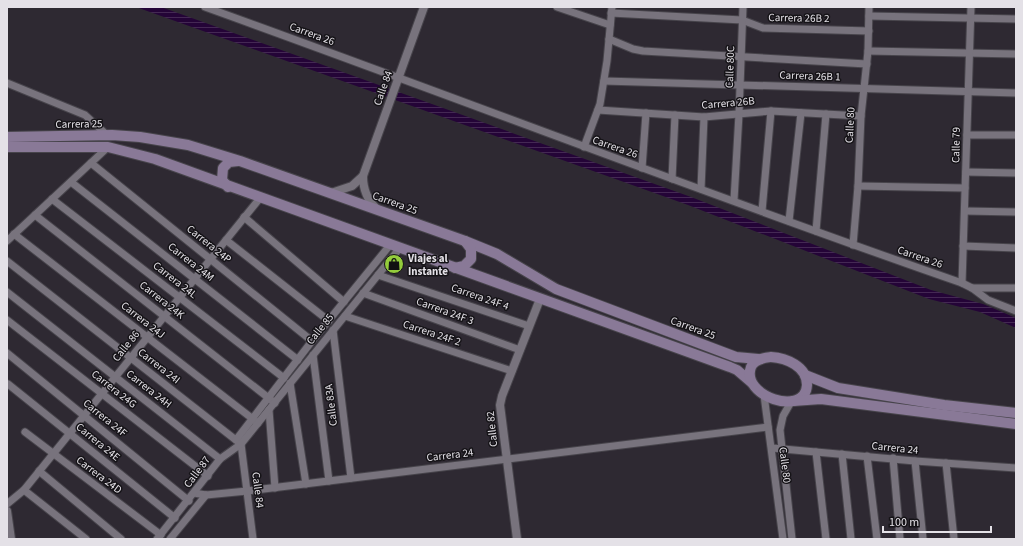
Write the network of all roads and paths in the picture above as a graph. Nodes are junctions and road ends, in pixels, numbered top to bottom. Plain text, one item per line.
1 (204, 7) edge
2 (424, 7) edge
3 (557, 7) edge
4 (743, 7) edge
5 (869, 7) edge
6 (971, 7) edge
7 (611, 10) edge
8 (869, 16) junction
9 (971, 18) junction
10 (1016, 19) edge
11 (742, 20) junction
12 (610, 25) junction
13 (869, 31) junction
14 (609, 39) junction
15 (868, 51) junction
16 (970, 53) junction
17 (1016, 54) edge
18 (741, 56) junction
19 (867, 64) junction
20 (399, 77) junction
21 (604, 81) junction
22 (7, 83) edge
23 (740, 85) junction
24 (864, 89) junction
25 (968, 92) junction
26 (1016, 93) edge
27 (598, 110) junction
28 (771, 111) junction
29 (646, 113) junction
30 (801, 113) junction
31 (739, 114) junction
32 (826, 114) junction
33 (675, 115) junction
34 (861, 116) junction
35 (704, 117) junction
36 (967, 135) junction
37 (1016, 135) edge
38 (107, 136) junction
39 (7, 137) edge
40 (7, 147) edge
41 (108, 147) junction
42 (584, 147) junction
43 (240, 161) junction
44 (91, 163) junction
45 (642, 168) junction
46 (966, 172) junction
47 (1016, 173) edge
48 (363, 176) junction
49 (672, 178) junction
50 (71, 182) junction
51 (858, 186) junction
52 (232, 188) junction
53 (965, 188) junction
54 (701, 190) junction
55 (331, 193) junction
56 (260, 198) junction
57 (52, 199) junction
58 (734, 200) junction
59 (377, 209) junction
60 (762, 211) junction
61 (965, 211) junction
62 (1016, 212) edge
63 (35, 215) junction
64 (244, 217) junction
65 (789, 221) junction
66 (816, 232) junction
67 (14, 234) junction
68 (226, 240) junction
69 (7, 241) edge
70 (464, 241) junction
71 (853, 245) junction
72 (964, 246) junction
73 (394, 247) junction
74 (1016, 248) edge
75 (210, 259) junction
76 (7, 261) edge
77 (453, 267) junction
78 (378, 274) junction
79 (195, 278) junction
80 (962, 283) junction
81 (972, 288) junction
82 (1016, 288) edge
83 (7, 292) edge
84 (363, 293) junction
85 (179, 297) junction
86 (540, 299) junction
87 (344, 302) junction
88 (1016, 311) edge
89 (164, 316) junction
90 (345, 316) junction
91 (7, 320) edge
92 (329, 321) junction
93 (529, 326) junction
94 (333, 330) junction
95 (147, 337) junction
96 (312, 341) junction
97 (520, 350) junction
98 (7, 353) edge
99 (313, 355) junction
100 (131, 357) junction
101 (758, 359) junction
102 (298, 360) junction
103 (512, 371) junction
104 (804, 376) junction
105 (115, 377) junction
106 (284, 378) junction
107 (751, 382) junction
108 (290, 383) junction
109 (8, 384) dead end
110 (102, 393) junction
111 (764, 395) junction
112 (272, 400) junction
113 (792, 401) junction
114 (269, 410) junction
115 (1016, 413) edge
116 (84, 415) junction
117 (255, 421) junction
118 (1016, 424) edge
119 (768, 428) junction
120 (25, 432) dead end
121 (70, 433) junction
122 (239, 442) junction
123 (772, 448) junction
124 (782, 449) junction
125 (816, 452) junction
126 (53, 453) junction
127 (842, 454) junction
128 (867, 456) junction
129 (893, 458) junction
130 (220, 459) junction
131 (507, 459) junction
132 (915, 461) junction
133 (946, 463) junction
134 (1016, 468) edge
135 (39, 471) junction
136 (208, 476) junction
137 (351, 478) junction
138 (329, 481) junction
139 (306, 484) junction
140 (275, 488) junction
141 (24, 490) junction
142 (247, 491) junction
143 (194, 493) junction
144 (206, 495) junction
145 (189, 501) junction
146 (7, 504) edge
147 (7, 511) edge
148 (175, 518) junction
149 (159, 537) edge
150 (10, 539) edge
151 (86, 539) edge
152 (121, 539) edge
153 (170, 539) edge
154 (254, 539) edge
155 (517, 539) edge
156 (783, 539) edge
157 (792, 539) edge
158 (826, 539) edge
159 (851, 539) edge
160 (877, 539) edge
161 (900, 539) edge
162 (923, 539) edge
163 (954, 539) edge

1 - 20 street, Carrera 26
2 - 20 street, Calle 84
3 - 12 street
4 - 11 street, Calle 80C
5 - 8 street, Calle 80
6 - 9 street, Calle 79
7 - 11 street, Carrera 26B 2
7 - 12 street
8 - 9 street
8 - 13 street, Calle 80
9 - 10 street
9 - 16 street, Calle 79
11 - 13 street, Carrera 26B 2
11 - 18 street, Calle 80C
12 - 14 street
13 - 15 street, Calle 80
14 - 18 street
14 - 21 street
15 - 16 street
15 - 19 street, Calle 80
16 - 17 street
16 - 25 street, Calle 79
18 - 19 street
18 - 23 street, Calle 80C
19 - 24 street, Calle 80
20 - 42 street, Carrera 26
20 - 48 street, Calle 84
21 - 23 street, Carrera 26B 1
21 - 27 street
22 - 38 street
23 - 24 street, Carrera 26B 1
23 - 31 street, Calle 80C
24 - 25 street, Carrera 26B 1
24 - 34 street, Calle 80
25 - 26 street, Carrera 26B 1
25 - 36 street, Calle 79
27 - 29 street, Carrera 26B
27 - 42 street
28 - 30 street, Carrera 26B
28 - 31 street, Carrera 26B
28 - 60 street
29 - 33 street, Carrera 26B
29 - 45 street
30 - 32 street, Carrera 26B
30 - 65 street
31 - 35 street, Carrera 26B
31 - 58 street, Calle 80C
32 - 34 street, Carrera 26B
32 - 66 street
33 - 35 street, Carrera 26B
33 - 49 street
34 - 51 street, Calle 80
35 - 54 street
36 - 37 street
36 - 46 street, Calle 79
38 - 39 main road, Carrera 25
38 - 43 main road, Carrera 25
40 - 41 main road, Carrera 25
41 - 44 street
41 - 52 main road, Carrera 25
42 - 45 street, Carrera 26
43 - 52 main road
43 - 55 main road, Carrera 25
44 - 50 street
44 - 75 street, Carrera 24P
45 - 49 street, Carrera 26
46 - 47 street
46 - 53 street, Calle 79
48 - 55 street
48 - 59 street, Calle 84
49 - 54 street, Carrera 26
50 - 57 street
50 - 79 street, Carrera 24M
51 - 53 street
51 - 71 street, Calle 80
52 - 56 main road, Carrera 25
53 - 61 street, Calle 79
54 - 58 street, Carrera 26
55 - 59 main road, Carrera 25
56 - 64 street, Calle 86
56 - 73 main road, Carrera 25
57 - 63 street
57 - 85 street, Carrera 24L
58 - 60 street, Carrera 26
59 - 70 main road, Carrera 25
60 - 65 street, Carrera 26
61 - 62 street
61 - 72 street, Calle 79
63 - 67 street
63 - 89 street, Carrera 24K
64 - 68 street, Calle 86
64 - 87 street
65 - 66 street, Carrera 26
66 - 71 street, Carrera 26
67 - 69 street
67 - 95 street, Carrera 24J
68 - 75 street, Calle 86
68 - 92 street
70 - 77 main road
70 - 101 main road, Carrera 25
71 - 80 street, Carrera 26
72 - 74 street
72 - 80 street, Calle 79
73 - 77 main road, Carrera 25
73 - 78 street, Calle 85
73 - 87 street
75 - 79 street, Calle 86
75 - 96 street, Carrera 24P
76 - 100 street, Carrera 24I
77 - 86 main road, Carrera 25
78 - 84 street, Calle 85
78 - 93 street, Carrera 24F 4
79 - 85 street, Calle 86
79 - 102 street, Carrera 24M
80 - 81 street, Carrera 26
81 - 82 street
81 - 88 street, Carrera 26
83 - 105 street, Carrera 24H
84 - 90 street, Calle 85
84 - 97 street, Carrera 24F 3
85 - 89 street, Calle 86
85 - 106 street, Carrera 24L
86 - 93 street, Calle 82
86 - 107 main road, Carrera 25
87 - 92 street
89 - 95 street, Calle 86
89 - 112 street, Carrera 24K
90 - 94 street, Calle 85
90 - 103 street, Carrera 24F 2
91 - 110 street, Carrera 24G
92 - 96 street
93 - 97 street, Calle 82
94 - 99 street, Calle 85
94 - 137 street, Calle 83A
95 - 100 street, Calle 86
95 - 117 street, Carrera 24J
96 - 102 street
97 - 103 street, Calle 82
98 - 116 street, Carrera 24F
99 - 108 street, Calle 85
99 - 138 street
100 - 105 street, Calle 86
100 - 122 street, Carrera 24I
101 - 104 main road
101 - 107 main road
102 - 106 street
103 - 131 street, Calle 82
104 - 113 main road
104 - 115 main road
105 - 110 street, Calle 86
105 - 130 street, Carrera 24H
106 - 112 street
107 - 111 main road
108 - 112 street, Calle 85
108 - 139 street
109 - 121 street, Carrera 24E
110 - 116 street, Calle 86
110 - 136 street, Carrera 24G
111 - 113 main road
111 - 119 street, Calle 80
112 - 114 street, Calle 85
112 - 117 street
113 - 118 main road
113 - 124 street, Calle 80
114 - 117 street, Calle 85
114 - 140 street
116 - 121 street, Calle 86
116 - 145 street, Carrera 24F
117 - 122 street, Calle 87
119 - 123 street, Calle 80
119 - 131 street, Carrera 24
120 - 126 street, Carrera 24D
121 - 126 street, Calle 86
121 - 148 street, Carrera 24E
122 - 130 street, Calle 87
122 - 142 street, Calle 84
123 - 124 street, Carrera 24
123 - 156 street, Calle 80
124 - 125 street, Carrera 24
124 - 157 street, Calle 80
125 - 127 street, Carrera 24
125 - 158 street
126 - 135 street, Calle 86
126 - 149 street, Carrera 24D
127 - 128 street, Carrera 24
127 - 159 street
128 - 129 street, Carrera 24
128 - 160 street
129 - 132 street, Carrera 24
129 - 161 street
130 - 136 street, Calle 87
131 - 137 street, Carrera 24
131 - 155 street, Calle 82
132 - 133 street, Carrera 24
132 - 162 street
133 - 134 street, Carrera 24
133 - 163 street
135 - 141 street, Calle 86
135 - 152 street
136 - 143 street, Calle 87
137 - 138 street, Carrera 24
138 - 139 street, Carrera 24
139 - 140 street, Carrera 24
140 - 142 street, Carrera 24
141 - 146 street, Calle 86
141 - 151 street
142 - 144 street, Carrera 24
142 - 154 street, Calle 84
143 - 144 street, Carrera 24
143 - 145 street, Calle 87
144 - 153 street
145 - 148 street, Calle 87
147 - 150 street
148 - 149 street, Calle 87

